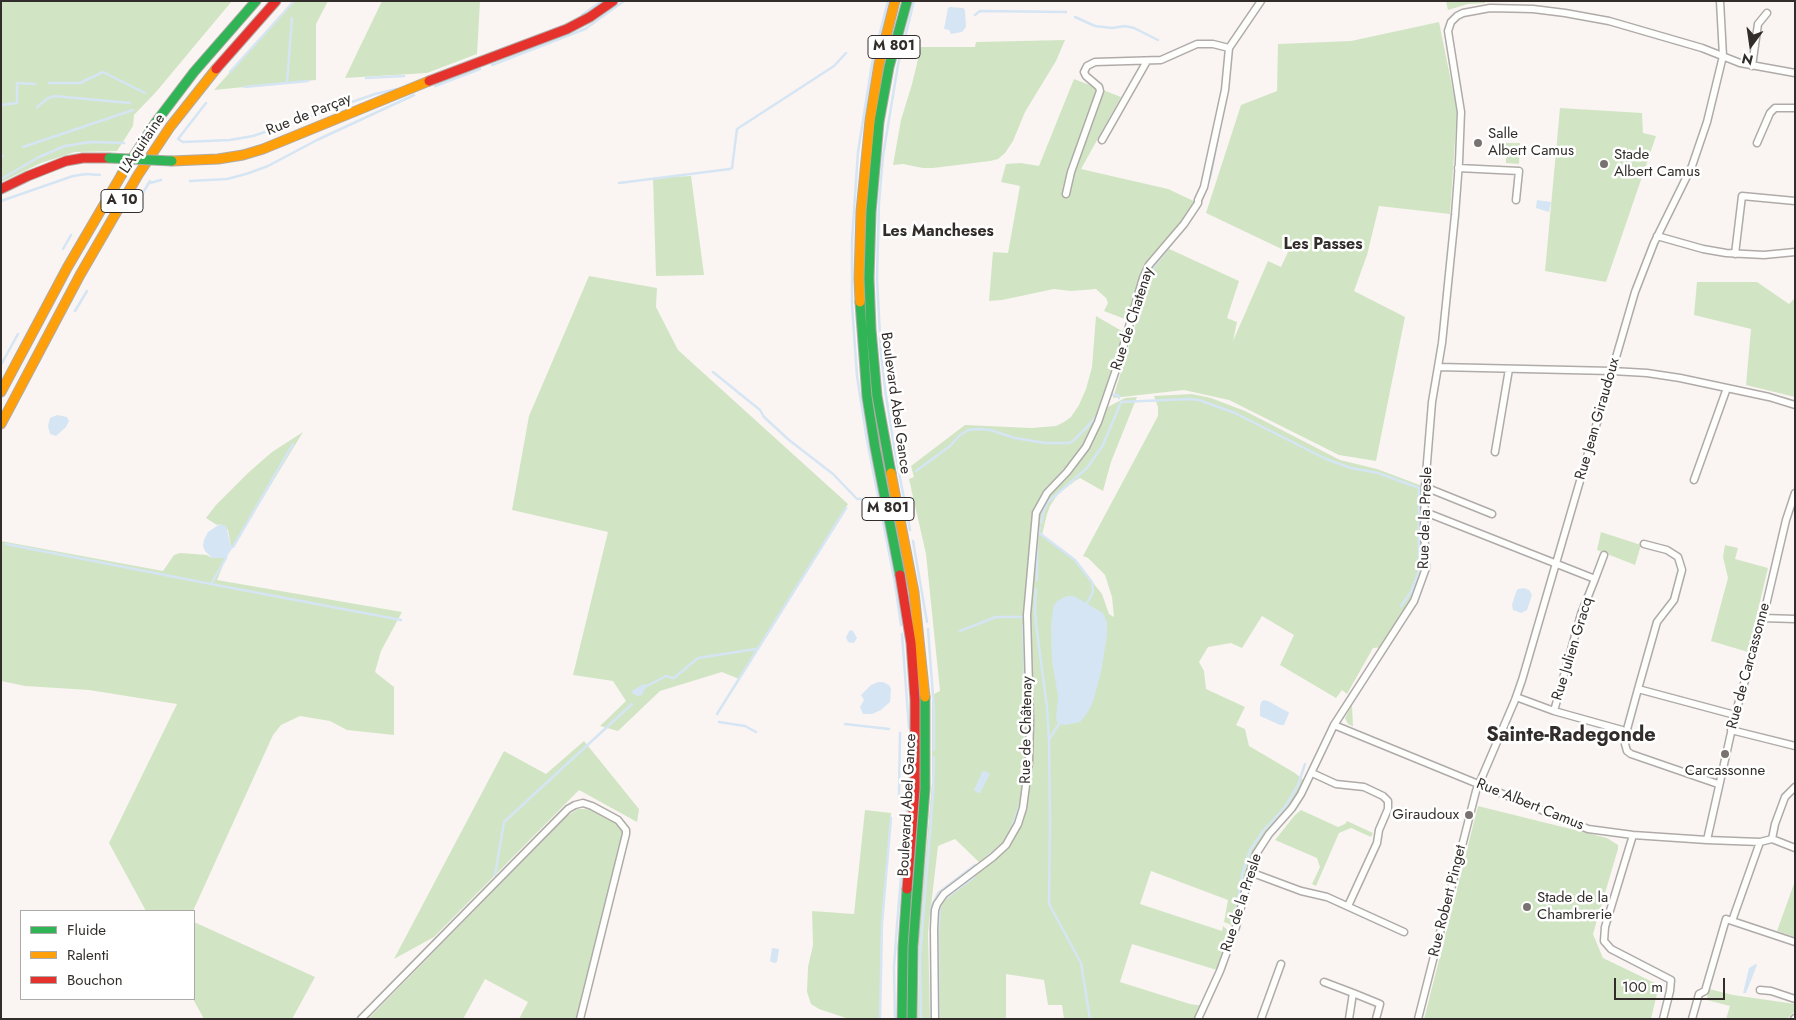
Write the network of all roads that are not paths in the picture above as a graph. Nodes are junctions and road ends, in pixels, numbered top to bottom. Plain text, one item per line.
1 (256, 1) edge
2 (276, 1) edge
3 (613, 1) edge
4 (895, 1) edge
5 (907, 1) edge
6 (1261, 1) edge
7 (1720, 1) edge
8 (1490, 5) edge
9 (1767, 13) dead end
10 (1229, 48) junction
11 (1723, 56) junction
12 (1147, 61) junction
13 (1752, 66) junction
14 (1795, 73) edge
15 (1795, 108) edge
16 (1102, 140) dead end
17 (1757, 143) dead end
18 (1458, 168) junction
19 (1, 189) edge
20 (1066, 194) dead end
21 (1516, 200) dead end
22 (1795, 201) edge
23 (1658, 236) junction
24 (1795, 252) edge
25 (1735, 254) junction
26 (1438, 367) junction
27 (1508, 369) junction
28 (1612, 371) junction
29 (1727, 388) junction
30 (1, 392) edge
31 (1795, 405) edge
32 (1, 424) edge
33 (1495, 452) dead end
34 (1694, 480) dead end
35 (1425, 487) junction
36 (1795, 493) edge
37 (1425, 512) junction
38 (1492, 514) dead end
39 (1644, 544) dead end
40 (1604, 555) dead end
41 (1555, 563) junction
42 (1596, 579) junction
43 (1027, 615) joint
44 (1762, 618) junction
45 (1795, 619) edge
46 (1638, 688) junction
47 (1516, 697) junction
48 (1554, 710) junction
49 (1735, 715) junction
50 (1334, 725) junction
51 (1731, 730) junction
52 (1626, 733) junction
53 (1795, 746) edge
54 (1312, 772) junction
55 (1718, 784) junction
56 (1480, 785) junction
57 (1795, 787) edge
58 (1633, 835) junction
59 (1772, 839) junction
60 (1707, 840) junction
61 (1760, 842) junction
62 (1795, 848) edge
63 (1250, 872) junction
64 (1348, 906) junction
65 (1732, 921) junction
66 (1404, 932) dead end
67 (1795, 942) edge
68 (1281, 964) dead end
69 (1324, 982) dead end
70 (1760, 990) dead end
71 (1353, 993) junction
72 (1795, 999) edge
73 (361, 1019) edge
74 (580, 1019) edge
75 (902, 1019) edge
76 (912, 1019) edge
77 (935, 1019) edge
78 (1198, 1019) edge
79 (1261, 1019) edge
80 (1349, 1019) edge
81 (1376, 1019) edge
82 (1418, 1019) edge
83 (1663, 1019) edge
84 (1692, 1019) edge

1 - 30 main road, L'Aquitaine / A 10
2 - 32 main road, L'Aquitaine / A 10
3 - 19 main road, Rue de Parçay, bridge
4 - 75 main road, Boulevard Abel Gance / M 801
5 - 76 main road, Boulevard Abel Gance / M 801
6 - 10 street, Rue de Chatenay
7 - 11 street, Rue Jean Giraudoux
8 - 11 street
8 - 18 street, Rue de la Presle
9 - 13 street
10 - 12 street
10 - 43 street, Rue de Chatenay
11 - 13 street
11 - 23 street, Rue Jean Giraudoux
12 - 16 street
12 - 20 street
13 - 14 street
15 - 17 street
18 - 21 street
18 - 26 street, Rue de la Presle
22 - 25 street
23 - 25 street
23 - 28 street, Rue Jean Giraudoux
24 - 25 street
26 - 27 street
26 - 35 street, Rue de la Presle
27 - 28 street
27 - 33 street
28 - 29 street
28 - 41 street, Rue Jean Giraudoux
29 - 31 street
29 - 34 street
35 - 37 street, Rue de la Presle
35 - 38 street
36 - 44 street, Rue de Carcassonne
37 - 41 street, Rue Julien Gracq
37 - 50 street, Rue de la Presle
39 - 46 street
40 - 42 street, Rue Julien Gracq
41 - 42 street, Rue Julien Gracq
41 - 47 street, Rue Jean Giraudoux
42 - 48 street, Rue Julien Gracq
43 - 77 street, Rue de Châtenay
44 - 45 street
44 - 49 street, Rue de Carcassonne
46 - 49 street
46 - 52 street
47 - 48 street, Rue Julien Gracq
47 - 56 street, Rue Jean Giraudoux
48 - 52 street
49 - 51 street, Rue de Carcassonne
50 - 54 street, Rue de la Presle
50 - 56 street, Rue Albert Camus
51 - 53 street
51 - 55 street, Rue de Carcassonne
52 - 55 street
54 - 63 street, Rue de la Presle
54 - 64 street
55 - 60 street, Rue de Carcassonne
56 - 58 street, Rue Albert Camus
56 - 82 street, Rue Robert Pinget
57 - 59 street
58 - 60 street, Rue Albert Camus
58 - 83 street
59 - 61 street, Rue Albert Camus
59 - 62 street
60 - 61 street, Rue Albert Camus
61 - 65 street
63 - 64 street
63 - 78 street, Rue de la Presle
64 - 66 street
65 - 67 street
65 - 84 street
68 - 79 street
69 - 71 street
70 - 72 street
71 - 80 street
71 - 81 street
73 - 74 street

